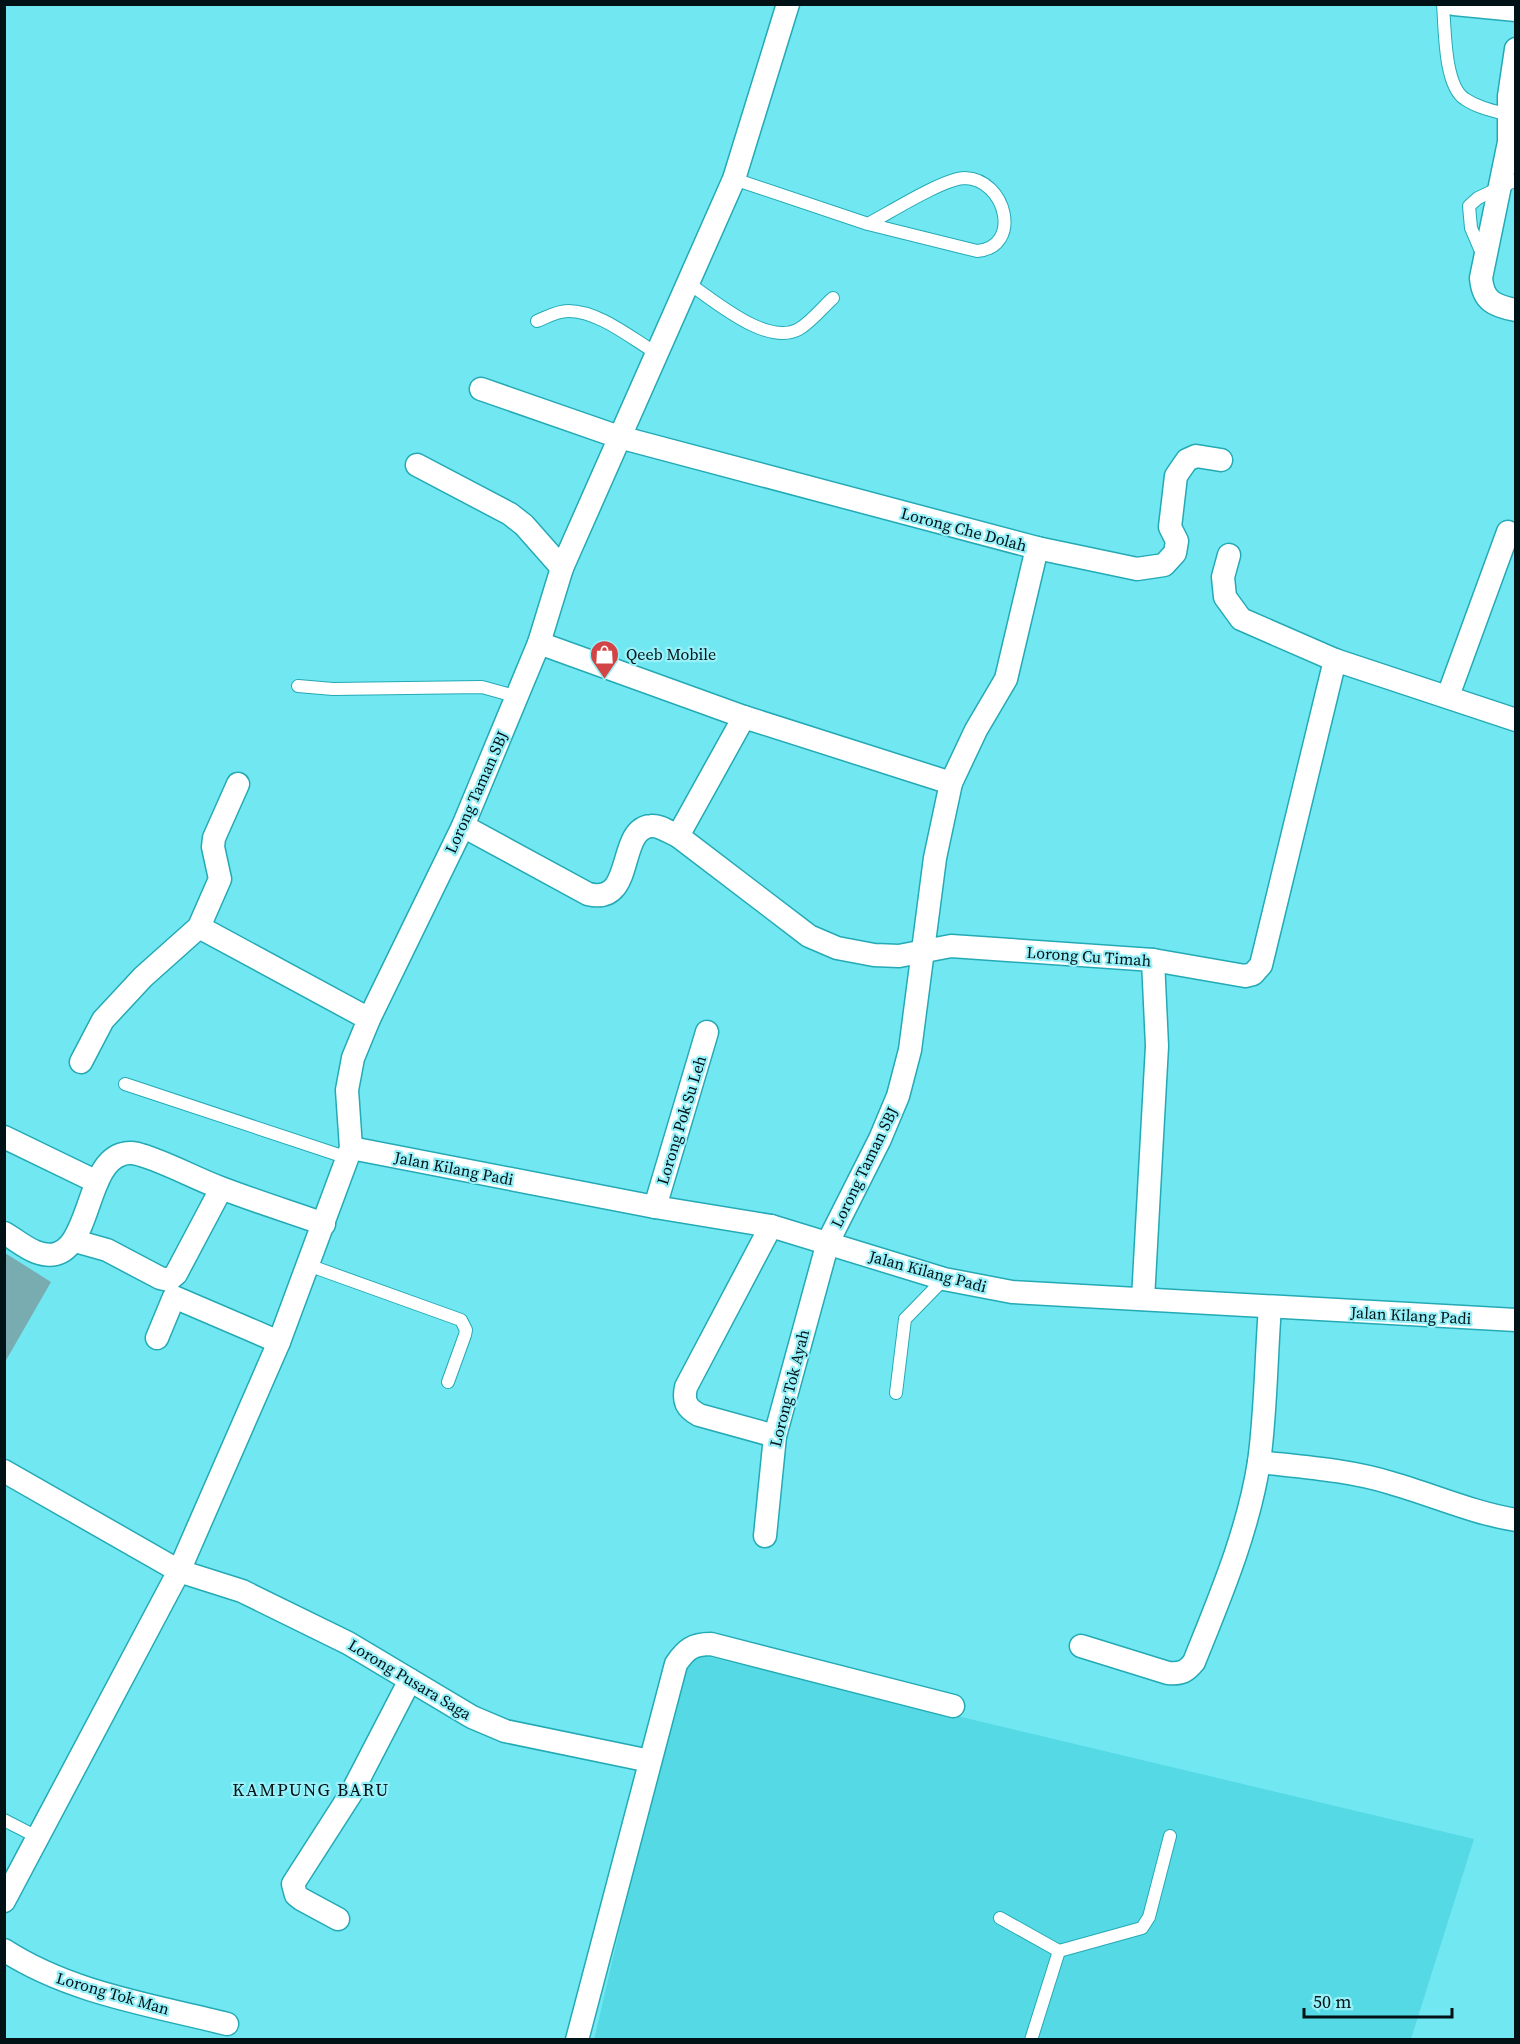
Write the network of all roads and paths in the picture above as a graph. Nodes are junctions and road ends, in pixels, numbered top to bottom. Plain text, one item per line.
1 (788, 4) edge
2 (1443, 4) edge
3 (1454, 4) edge
4 (1515, 10) edge
5 (1515, 49) edge
6 (1512, 121) edge
7 (734, 180) junction
8 (1508, 185) edge
9 (868, 224) junction
10 (688, 283) junction
11 (833, 298) dead end
12 (1515, 310) edge
13 (537, 321) dead end
14 (656, 353) junction
15 (481, 389) dead end
16 (619, 437) junction
17 (1221, 460) dead end
18 (417, 465) dead end
19 (1509, 532) dead end
20 (1037, 548) junction
21 (1228, 555) dead end
22 (562, 568) junction
23 (539, 643) junction
24 (1335, 660) junction
25 (298, 686) dead end
26 (1448, 696) junction
27 (518, 697) junction
28 (744, 717) junction
29 (1515, 720) edge
30 (951, 783) junction
31 (238, 784) dead end
32 (463, 826) junction
33 (678, 836) junction
34 (199, 927) junction
35 (924, 949) junction
36 (1153, 960) junction
37 (369, 1019) junction
38 (707, 1032) dead end
39 (81, 1062) dead end
40 (125, 1084) dead end
41 (4, 1137) edge
42 (349, 1153) junction
43 (97, 1182) junction
44 (221, 1189) junction
45 (655, 1207) junction
46 (324, 1224) junction
47 (771, 1226) junction
48 (4, 1233) edge
49 (75, 1241) junction
50 (828, 1242) junction
51 (308, 1265) junction
52 (944, 1279) junction
53 (1143, 1299) junction
54 (1270, 1307) junction
55 (1515, 1320) edge
56 (157, 1338) dead end
57 (279, 1342) junction
58 (448, 1382) dead end
59 (896, 1393) dead end
60 (775, 1436) junction
61 (1259, 1462) junction
62 (4, 1471) edge
63 (1515, 1520) edge
64 (765, 1536) dead end
65 (179, 1571) junction
66 (1081, 1646) dead end
67 (410, 1680) junction
68 (953, 1706) dead end
69 (650, 1761) junction
70 (4, 1820) edge
71 (1170, 1836) dead end
72 (39, 1839) junction
73 (4, 1901) edge
74 (1000, 1918) dead end
75 (338, 1919) dead end
76 (4, 1950) edge
77 (1059, 1951) junction
78 (227, 2024) dead end
79 (577, 2040) edge
80 (1031, 2040) edge

1 - 7 street, Lorong Taman SBJ
2 - 6 lane
3 - 4 street
5 - 6 street
6 - 8 street
7 - 9 lane
7 - 10 street, Lorong Taman SBJ
8 - 12 street
9 - 9 lane
10 - 11 lane
10 - 14 street, Lorong Taman SBJ
13 - 14 lane
14 - 16 street, Lorong Taman SBJ
15 - 16 street, Lorong Che Dolah
16 - 20 street, Lorong Che Dolah
16 - 22 street, Lorong Taman SBJ
17 - 20 street, Lorong Che Dolah
18 - 22 street
19 - 26 street
20 - 30 street, Lorong Taman SBJ
21 - 24 street
22 - 23 street, Lorong Taman SBJ
23 - 27 street, Lorong Taman SBJ
23 - 28 street
24 - 26 street
24 - 36 street, Lorong Cu Timah
25 - 27 lane
26 - 29 street
27 - 32 street, Lorong Taman SBJ
28 - 30 street
28 - 33 street
30 - 35 street, Lorong Taman SBJ
31 - 34 street
32 - 33 street, Lorong Cu Timah
32 - 37 street, Lorong Taman SBJ
33 - 35 street, Lorong Cu Timah
34 - 37 street
34 - 39 street
35 - 36 street, Lorong Cu Timah
35 - 50 street, Lorong Taman SBJ
36 - 53 street
37 - 42 street, Lorong Taman SBJ
38 - 45 street, Lorong Pok Su Leh
40 - 42 lane
41 - 43 street
42 - 45 street, Jalan Kilang Padi
42 - 46 street
43 - 44 street
43 - 49 street
44 - 46 street
44 - 49 street
45 - 47 street, Jalan Kilang Padi
46 - 51 street
47 - 50 street, Jalan Kilang Padi
47 - 60 street
48 - 49 street
50 - 52 street, Jalan Kilang Padi
50 - 60 street, Lorong Tok Ayah
51 - 57 street
51 - 58 lane
52 - 53 street, Jalan Kilang Padi
52 - 59 lane
53 - 54 street, Jalan Kilang Padi
54 - 55 street, Jalan Kilang Padi
54 - 61 street
56 - 57 street
57 - 65 street
60 - 64 street, Lorong Tok Ayah
61 - 63 street
61 - 66 street
62 - 65 street, Lorong Pusara Saga
65 - 67 street, Lorong Pusara Saga
65 - 72 street
67 - 69 street, Lorong Pusara Saga
67 - 75 street
68 - 69 street
69 - 79 street
70 - 72 lane
71 - 77 lane
72 - 73 street
74 - 77 lane
76 - 78 street, Lorong Tok Man
77 - 80 lane

